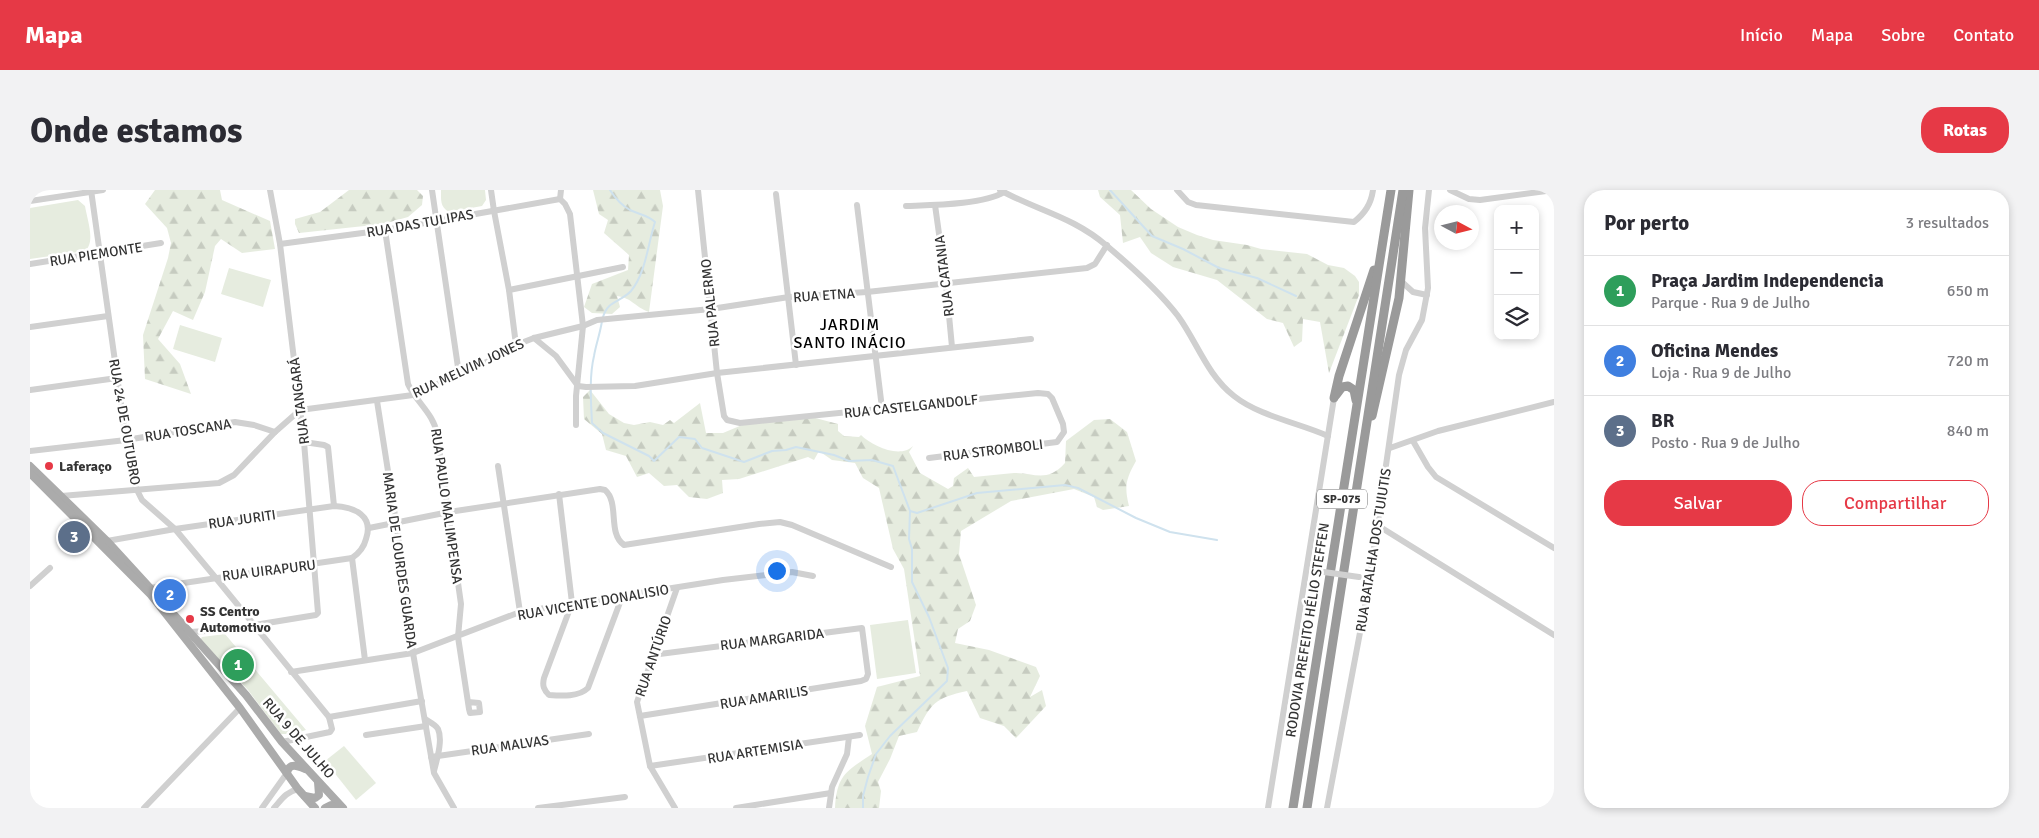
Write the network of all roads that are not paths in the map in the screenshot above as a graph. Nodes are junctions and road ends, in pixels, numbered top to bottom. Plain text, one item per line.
1 (103, 190) edge
2 (270, 190) edge
3 (432, 190) edge
4 (491, 190) edge
5 (561, 190) edge
6 (698, 190) edge
7 (1177, 190) edge
8 (1373, 190) edge
9 (1391, 190) edge
10 (1403, 190) edge
11 (1409, 190) edge
12 (1429, 190) edge
13 (1450, 190) edge
14 (1554, 190) edge
15 (91, 191) edge
16 (1002, 191) edge
17 (776, 194) dead end
18 (560, 199) junction
19 (30, 201) edge
20 (857, 205) dead end
21 (935, 205) junction
22 (906, 206) dead end
23 (494, 211) junction
24 (435, 221) junction
25 (385, 230) junction
26 (161, 243) dead end
27 (280, 244) junction
28 (1107, 246) junction
29 (99, 254) junction
30 (1381, 254) junction
31 (30, 264) edge
32 (623, 267) dead end
33 (578, 277) junction
34 (1402, 282) junction
35 (946, 284) junction
36 (509, 290) junction
37 (867, 292) junction
38 (1413, 292) junction
39 (1427, 295) junction
40 (789, 297) junction
41 (1399, 298) junction
42 (711, 309) junction
43 (108, 316) junction
44 (582, 326) junction
45 (30, 327) edge
46 (534, 338) junction
47 (1032, 339) dead end
48 (516, 345) junction
49 (952, 347) junction
50 (875, 356) junction
51 (796, 365) junction
52 (717, 373) junction
53 (459, 374) junction
54 (117, 378) junction
55 (578, 386) junction
56 (30, 390) edge
57 (413, 396) junction
58 (1334, 398) junction
59 (377, 401) junction
60 (1554, 402) edge
61 (1357, 405) junction
62 (882, 408) junction
63 (300, 410) junction
64 (724, 416) joint
65 (576, 425) dead end
66 (275, 432) junction
67 (1328, 436) junction
68 (126, 440) junction
69 (1412, 441) junction
70 (304, 442) junction
71 (1058, 442) joint
72 (1362, 448) junction
73 (1390, 448) junction
74 (40, 450) junction
75 (30, 451) edge
76 (30, 455) edge
77 (929, 458) dead end
78 (30, 466) edge
79 (498, 466) dead end
80 (30, 473) edge
81 (136, 488) junction
82 (559, 494) junction
83 (60, 496) junction
84 (503, 504) junction
85 (334, 506) junction
86 (63, 507) junction
87 (309, 509) junction
88 (448, 512) junction
89 (396, 522) junction
90 (1378, 525) junction
91 (369, 528) junction
92 (175, 529) junction
93 (107, 541) junction
94 (1554, 548) edge
95 (352, 558) junction
96 (314, 564) junction
97 (892, 567) dead end
98 (50, 568) dead end
99 (1307, 570) junction
100 (813, 576) dead end
101 (215, 577) junction
102 (1370, 578) junction
103 (30, 586) edge
104 (150, 588) junction
105 (677, 588) junction
106 (622, 597) junction
107 (572, 603) junction
108 (520, 612) junction
109 (254, 624) junction
110 (189, 632) junction
111 (207, 632) junction
112 (1554, 635) edge
113 (458, 637) junction
114 (193, 644) junction
115 (413, 653) junction
116 (652, 655) junction
117 (866, 658) joint
118 (365, 660) junction
119 (291, 672) junction
120 (422, 701) junction
121 (468, 702) dead end
122 (240, 708) junction
123 (640, 716) junction
124 (329, 717) junction
125 (425, 719) junction
126 (426, 726) junction
127 (270, 727) junction
128 (589, 734) dead end
129 (366, 735) dead end
130 (860, 736) dead end
131 (848, 737) junction
132 (282, 742) junction
133 (438, 755) junction
134 (431, 756) junction
135 (650, 766) junction
136 (309, 771) junction
137 (287, 773) junction
138 (434, 773) junction
139 (318, 782) junction
140 (301, 792) junction
141 (831, 793) junction
142 (625, 797) dead end
143 (144, 808) edge
144 (262, 808) edge
145 (274, 808) edge
146 (315, 808) edge
147 (325, 808) edge
148 (335, 808) edge
149 (343, 808) edge
150 (454, 808) edge
151 (538, 808) edge
152 (675, 808) edge
153 (736, 808) edge
154 (829, 808) edge
155 (1268, 808) edge
156 (1293, 808) edge
157 (1307, 808) edge
158 (1327, 808) edge

1 - 15 street
2 - 27 street, RUA TANGARÁ
3 - 24 street
4 - 23 street
5 - 18 street
6 - 42 street, RUA PALERMO
7 - 8 street
9 - 30 highway, RODOVIA PREFEITO HÉLIO STEFFEN / SP-075
10 - 72 highway, RODOVIA PREFEITO HÉLIO STEFFEN / SP-075
11 - 34 highway
12 - 39 street, RUA BATALHA DOS TUIUTIS
13 - 14 street
15 - 19 street
15 - 29 street, RUA 24 DE OUTUBRO
16 - 21 street
16 - 28 street
17 - 40 street
18 - 23 street, RUA DAS TULIPAS
18 - 33 street
20 - 37 street
21 - 22 street
21 - 35 street, RUA CATANIA
23 - 24 street, RUA DAS TULIPAS
23 - 36 street
24 - 25 street, RUA DAS TULIPAS
24 - 53 street
25 - 27 street, RUA DAS TULIPAS
25 - 57 street, RUA PAULO MALIMPENSA
26 - 29 street, RUA PIEMONTE
27 - 63 street, RUA TANGARÁ
28 - 35 street, RUA ETNA
28 - 67 street
29 - 31 street, RUA PIEMONTE
29 - 43 street, RUA 24 DE OUTUBRO
30 - 58 highway
30 - 61 highway, RODOVIA PREFEITO HÉLIO STEFFEN / SP-075
32 - 33 street
33 - 36 street
33 - 44 street
34 - 38 street
34 - 41 highway
35 - 37 street, RUA ETNA
35 - 49 street, RUA CATANIA
36 - 48 street
37 - 40 street, RUA ETNA
37 - 50 street
38 - 39 street
38 - 41 street
39 - 73 street, RUA BATALHA DOS TUIUTIS
40 - 42 street, RUA ETNA
40 - 51 street
41 - 72 highway
42 - 44 street, RUA ETNA
42 - 52 street, RUA PALERMO
43 - 45 street
43 - 54 street, RUA 24 DE OUTUBRO
44 - 46 street, RUA ETNA
44 - 55 street
46 - 48 street, RUA MELVIM JONES
46 - 55 street, RUA MELVIM JONES
47 - 49 street
48 - 53 street, RUA MELVIM JONES
49 - 50 street
50 - 51 street
50 - 62 street
51 - 52 street
52 - 55 street
52 - 64 street, RUA PALERMO
53 - 57 street, RUA MELVIM JONES
54 - 56 street
54 - 68 street, RUA 24 DE OUTUBRO
55 - 65 street
57 - 59 street, RUA MELVIM JONES
57 - 88 street, RUA PAULO MALIMPENSA
58 - 61 highway
58 - 67 street
59 - 63 street, RUA MELVIM JONES
59 - 89 street, MARIA DE LOURDES GUARDA
60 - 69 street
61 - 156 highway, RODOVIA PREFEITO HÉLIO STEFFEN / SP-075
62 - 64 street, RUA CASTELGANDOLF
62 - 71 street, RUA CASTELGANDOLF
63 - 66 street
63 - 70 street, RUA TANGARÁ
66 - 68 street, RUA TOSCANA
66 - 81 street
67 - 99 street
68 - 74 street, RUA TOSCANA
68 - 81 street, RUA 24 DE OUTUBRO
69 - 73 street
69 - 94 street
70 - 85 street
70 - 87 street, RUA TANGARÁ
71 - 77 street, RUA STROMBOLI
72 - 157 highway, RODOVIA PREFEITO HÉLIO STEFFEN / SP-075
73 - 90 street, RUA BATALHA DOS TUIUTIS
74 - 75 street, RUA TOSCANA
74 - 76 street, RUA TOSCANA
78 - 83 main road, RUA 9 DE JULHO
79 - 84 street
80 - 86 main road, RUA 9 DE JULHO
81 - 83 street
81 - 92 street, RUA 24 DE OUTUBRO
82 - 84 street
82 - 97 street
82 - 107 street
83 - 93 main road, RUA 9 DE JULHO
84 - 88 street
84 - 108 street
85 - 87 street, RUA JURITI
85 - 91 street, RUA JURITI
86 - 93 main road
86 - 114 main road, RUA 9 DE JULHO
87 - 92 street, RUA JURITI
87 - 96 street, RUA TANGARÁ
88 - 89 street
88 - 113 street, RUA PAULO MALIMPENSA
89 - 91 street
89 - 115 street, MARIA DE LOURDES GUARDA
90 - 102 street, RUA BATALHA DOS TUIUTIS
90 - 112 street
91 - 95 street
92 - 93 street, RUA JURITI
92 - 101 street, RUA 24 DE OUTUBRO
93 - 104 main road, RUA 9 DE JULHO
95 - 96 street, RUA UIRAPURU
95 - 118 street
96 - 101 street, RUA UIRAPURU
96 - 109 street, RUA TANGARÁ
98 - 103 street
99 - 102 street, bridge
99 - 155 street
100 - 105 street, RUA VICENTE DONALISIO
101 - 104 street, RUA UIRAPURU
101 - 109 street, RUA 24 DE OUTUBRO
102 - 158 street, RUA BATALHA DOS TUIUTIS
104 - 110 main road, RUA 9 DE JULHO
105 - 106 street, RUA VICENTE DONALISIO
105 - 116 street, RUA ANTÚRIO
106 - 107 street, RUA VICENTE DONALISIO
106 - 107 street
107 - 108 street, RUA VICENTE DONALISIO
108 - 113 street, RUA VICENTE DONALISIO
109 - 111 street
109 - 119 street, RUA 24 DE OUTUBRO
110 - 111 street
110 - 114 main road, RUA 9 DE JULHO
111 - 114 street
113 - 115 street, RUA VICENTE DONALISIO
113 - 121 street, RUA PAULO MALIMPENSA
114 - 122 main road, RUA 9 DE JULHO
114 - 127 main road, RUA 9 DE JULHO
115 - 118 street, RUA VICENTE DONALISIO
115 - 120 street, MARIA DE LOURDES GUARDA
116 - 117 street, RUA MARGARIDA
116 - 123 street, RUA ANTÚRIO
117 - 123 street, RUA AMARILIS
118 - 119 street, RUA VICENTE DONALISIO
119 - 124 street, RUA 24 DE OUTUBRO
120 - 124 street
120 - 125 street, MARIA DE LOURDES GUARDA
122 - 127 main road
122 - 137 main road, RUA 9 DE JULHO
122 - 143 street
123 - 135 street, RUA ANTÚRIO
124 - 132 street
125 - 126 street, MARIA DE LOURDES GUARDA
125 - 133 street
126 - 129 street
126 - 134 street, MARIA DE LOURDES GUARDA
127 - 132 main road, RUA 9 DE JULHO
128 - 133 street, RUA MALVAS
130 - 131 street, RUA ARTEMISIA
131 - 135 street, RUA ARTEMISIA
131 - 141 street
132 - 136 main road, RUA 9 DE JULHO
133 - 134 street, RUA MALVAS
133 - 138 street
134 - 138 street, MARIA DE LOURDES GUARDA
135 - 152 street, RUA ANTÚRIO
136 - 137 main road
136 - 139 main road, RUA 9 DE JULHO
137 - 140 main road, RUA 9 DE JULHO
137 - 144 street
138 - 150 street, MARIA DE LOURDES GUARDA
139 - 140 main road
139 - 149 main road, RUA 9 DE JULHO
140 - 145 street
140 - 146 main road, RUA 9 DE JULHO
141 - 153 street
141 - 154 street
142 - 151 street
147 - 148 main road

